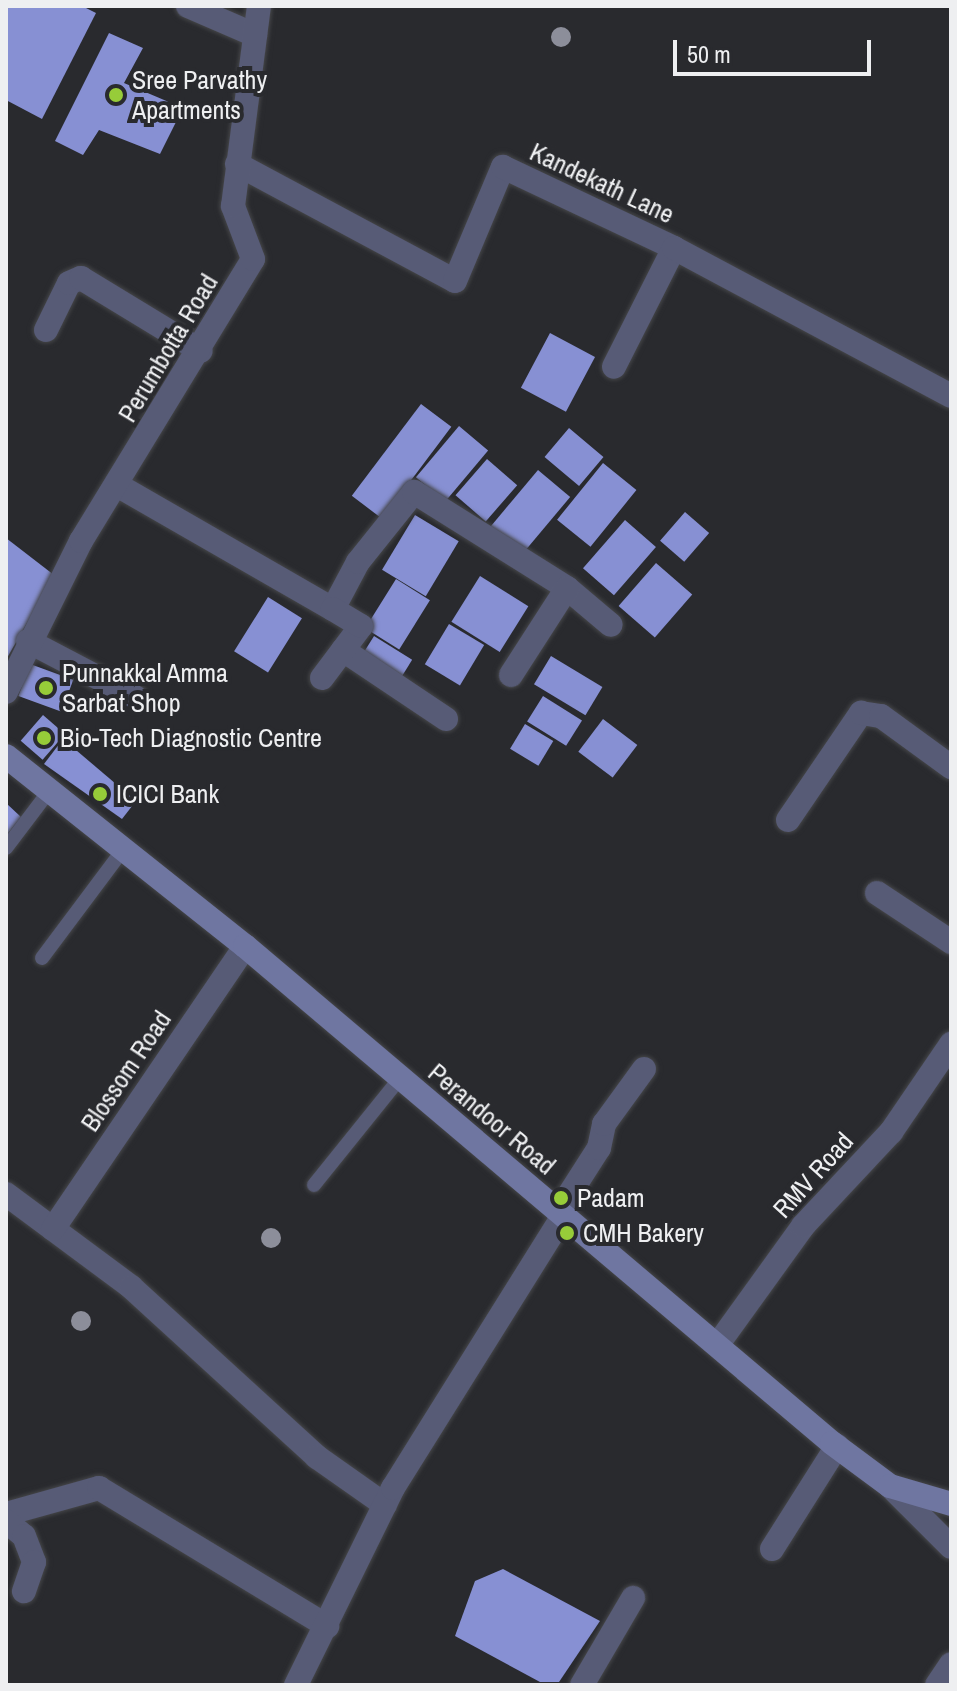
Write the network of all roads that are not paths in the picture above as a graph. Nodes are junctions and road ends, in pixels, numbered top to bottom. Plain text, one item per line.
1 (188, 6) edge
2 (259, 6) edge
3 (255, 35) junction
4 (237, 164) junction
5 (674, 248) junction
6 (46, 330) dead end
7 (201, 351) junction
8 (614, 367) dead end
9 (951, 396) edge
10 (117, 485) junction
11 (567, 588) junction
12 (333, 609) junction
13 (611, 625) dead end
14 (28, 641) junction
15 (343, 650) junction
16 (511, 675) dead end
17 (322, 678) dead end
18 (6, 692) edge
19 (135, 697) dead end
20 (446, 719) dead end
21 (6, 756) edge
22 (951, 767) edge
23 (50, 790) junction
24 (788, 820) dead end
25 (125, 847) junction
26 (6, 848) edge
27 (877, 893) dead end
28 (951, 942) edge
29 (245, 946) junction
30 (42, 958) dead end
31 (951, 1044) edge
32 (644, 1069) dead end
33 (400, 1078) junction
34 (314, 1185) dead end
35 (6, 1194) edge
36 (560, 1214) junction
37 (53, 1229) junction
38 (718, 1344) junction
39 (837, 1446) junction
40 (890, 1486) junction
41 (951, 1504) edge
42 (385, 1505) junction
43 (6, 1514) edge
44 (6, 1521) edge
45 (951, 1547) edge
46 (772, 1549) dead end
47 (24, 1591) dead end
48 (633, 1598) dead end
49 (327, 1626) junction
50 (951, 1664) edge
51 (296, 1685) edge
52 (582, 1685) edge
53 (937, 1685) edge

1 - 3 street
2 - 3 street, Perumbotta Road
3 - 4 street, Perumbotta Road
4 - 5 street, Kandekath Lane
4 - 7 street, Perumbotta Road
5 - 8 street, Kandekath Lane
5 - 9 street
6 - 7 street
7 - 10 street, Perumbotta Road
10 - 12 street
10 - 14 street, Perumbotta Road
11 - 12 street
11 - 13 street
11 - 16 street
12 - 15 street
14 - 18 street, Perumbotta Road
14 - 19 street
15 - 17 street
15 - 20 street
21 - 23 main road, Perandoor Road
22 - 24 street
23 - 25 main road, Perandoor Road
23 - 26 lane
25 - 29 main road, Perandoor Road
25 - 30 lane
27 - 28 street
29 - 33 main road, Perandoor Road
29 - 37 street, Blossom Road
31 - 38 street, RMV Road
32 - 36 street
33 - 34 lane
33 - 36 main road, Perandoor Road
35 - 37 street
36 - 38 main road, Perandoor Road
36 - 42 street
37 - 42 street
38 - 39 main road, Perandoor Road
39 - 40 main road, Perandoor Road
39 - 46 street
40 - 41 main road, Perandoor Road
40 - 45 street
42 - 49 street
43 - 49 street
44 - 47 street
48 - 52 street
49 - 51 street
50 - 53 street

